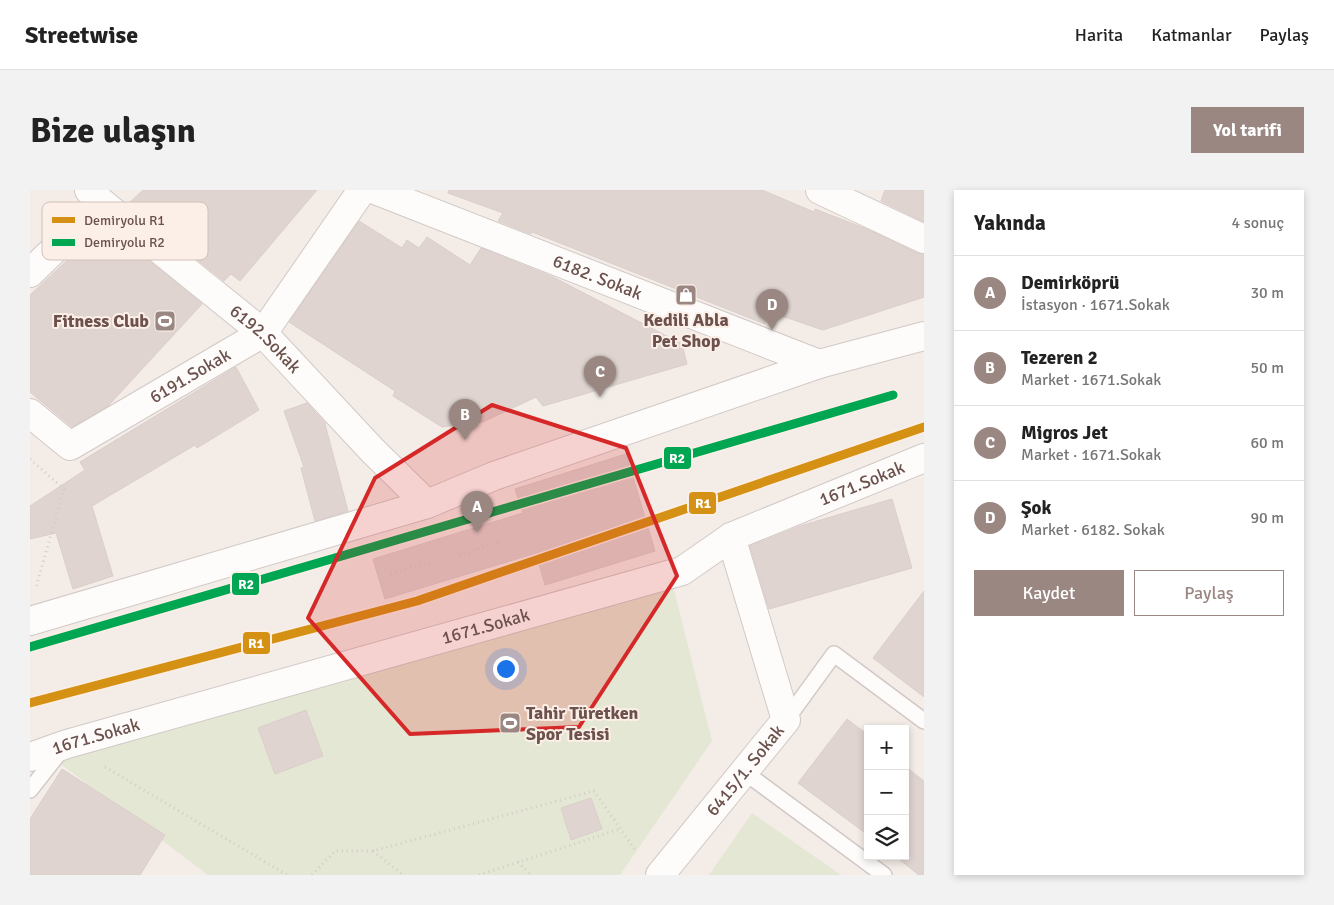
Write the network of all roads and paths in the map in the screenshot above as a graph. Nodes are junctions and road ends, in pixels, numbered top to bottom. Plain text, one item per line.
1 (362, 190) edge
2 (375, 190) edge
3 (820, 190) edge
4 (924, 239) edge
5 (42, 258) edge
6 (174, 260) edge
7 (30, 272) edge
8 (263, 333) junction
9 (924, 336) edge
10 (819, 364) junction
11 (30, 413) edge
12 (924, 458) edge
13 (30, 459) edge
14 (427, 504) junction
15 (731, 537) junction
16 (498, 542) dead end
17 (459, 555) dead end
18 (435, 561) dead end
19 (391, 574) dead end
20 (35, 592) dead end
21 (30, 621) edge
22 (786, 720) junction
23 (924, 721) edge
24 (67, 744) junction
25 (30, 757) edge
26 (743, 771) junction
27 (30, 790) edge
28 (620, 829) junction
29 (373, 851) junction
30 (636, 851) dead end
31 (518, 862) junction
32 (287, 875) edge
33 (312, 875) edge
34 (403, 875) edge
35 (479, 875) edge
36 (531, 875) edge
37 (660, 875) edge
38 (884, 875) edge

1 - 8 street, 6191.Sokak
2 - 10 street, 6182. Sokak
3 - 4 street
5 - 7 street
6 - 8 street, 6192.Sokak
8 - 11 street, 6191.Sokak
8 - 14 street, 6192.Sokak
9 - 10 street
10 - 14 street
12 - 15 street, 1671.Sokak
13 - 20 path
14 - 21 street
15 - 22 street, 6415/1. Sokak
15 - 24 street, 1671.Sokak
16 - 17 path
18 - 19 path
22 - 23 lane
22 - 26 street, 6415/1. Sokak
24 - 25 street, 1671.Sokak
24 - 27 lane
24 - 32 path
26 - 37 street, 6415/1. Sokak
26 - 38 lane
28 - 29 path
28 - 30 path
28 - 31 path
29 - 33 path
29 - 34 path
31 - 35 path
31 - 36 path

